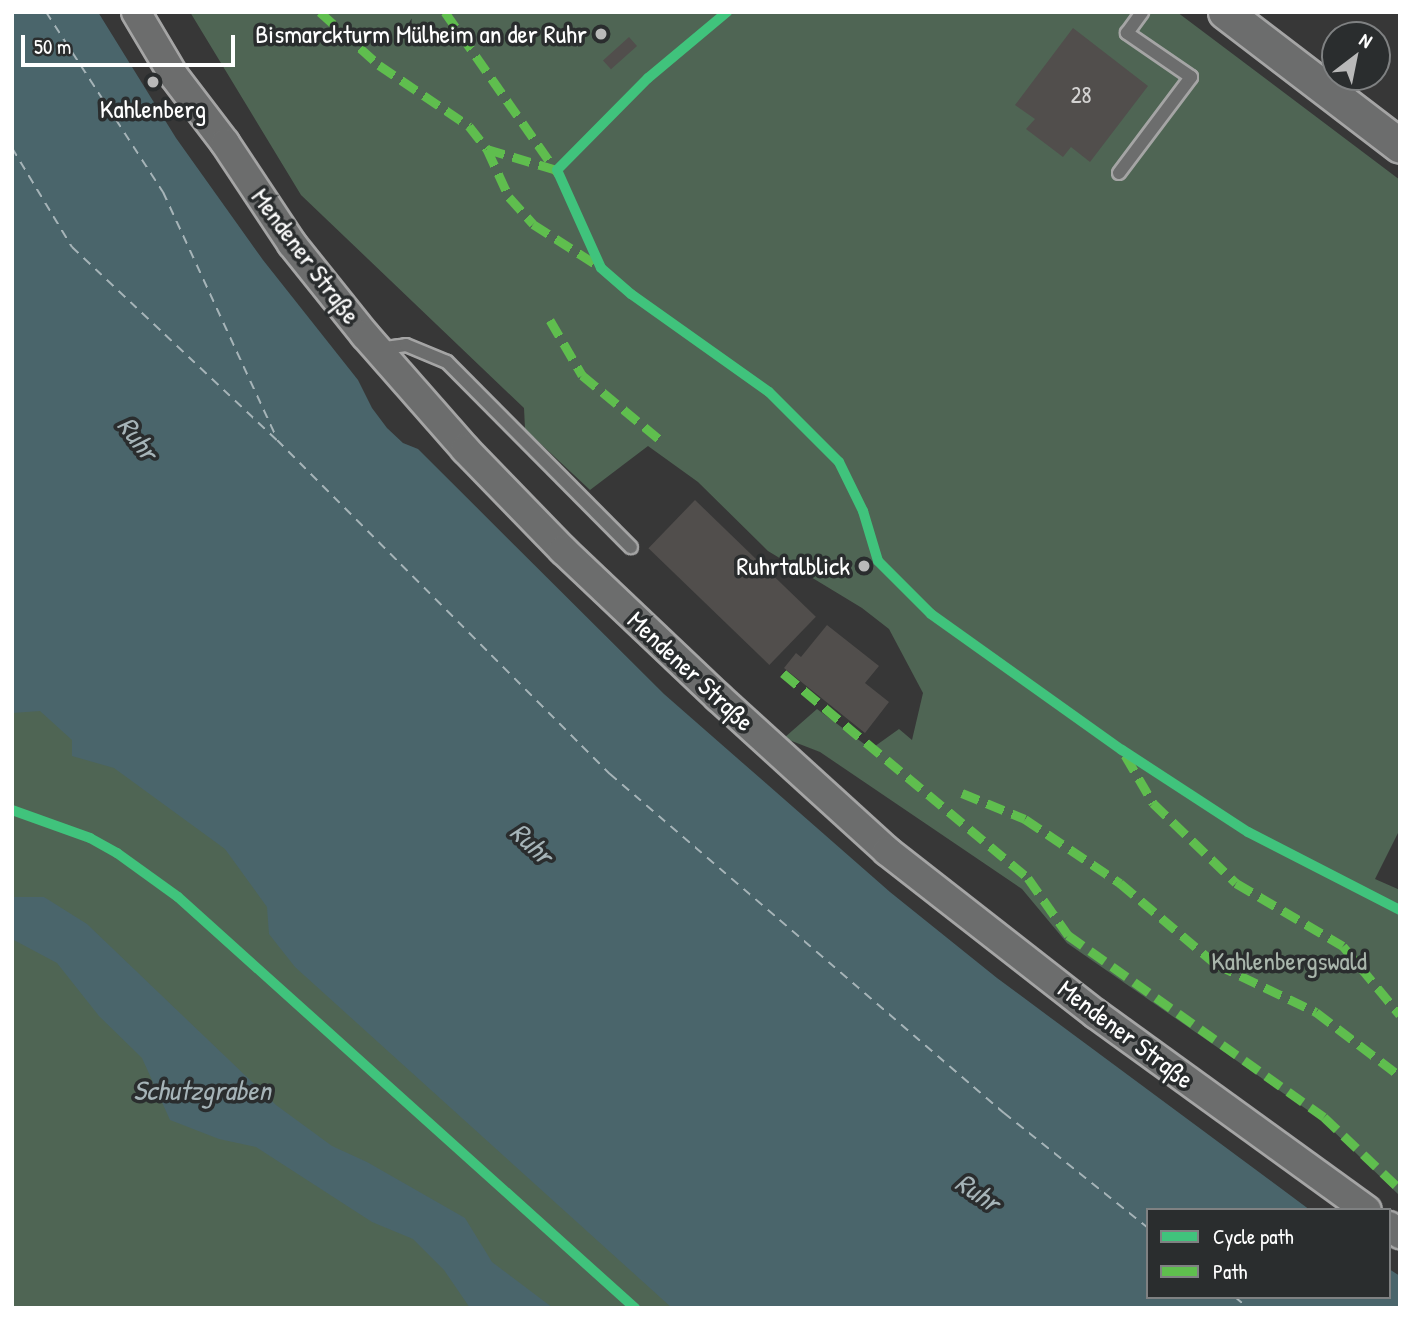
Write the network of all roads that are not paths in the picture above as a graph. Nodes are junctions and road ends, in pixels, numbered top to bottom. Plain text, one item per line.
1 (136, 12) edge
2 (1142, 12) edge
3 (1225, 12) edge
4 (1400, 146) edge
5 (1119, 173) dead end
6 (378, 349) junction
7 (631, 547) dead end
8 (1364, 1208) edge

1 - 6 street, Mendener Straße
2 - 5 lane
3 - 4 main road
6 - 7 lane
6 - 8 street, Mendener Straße

